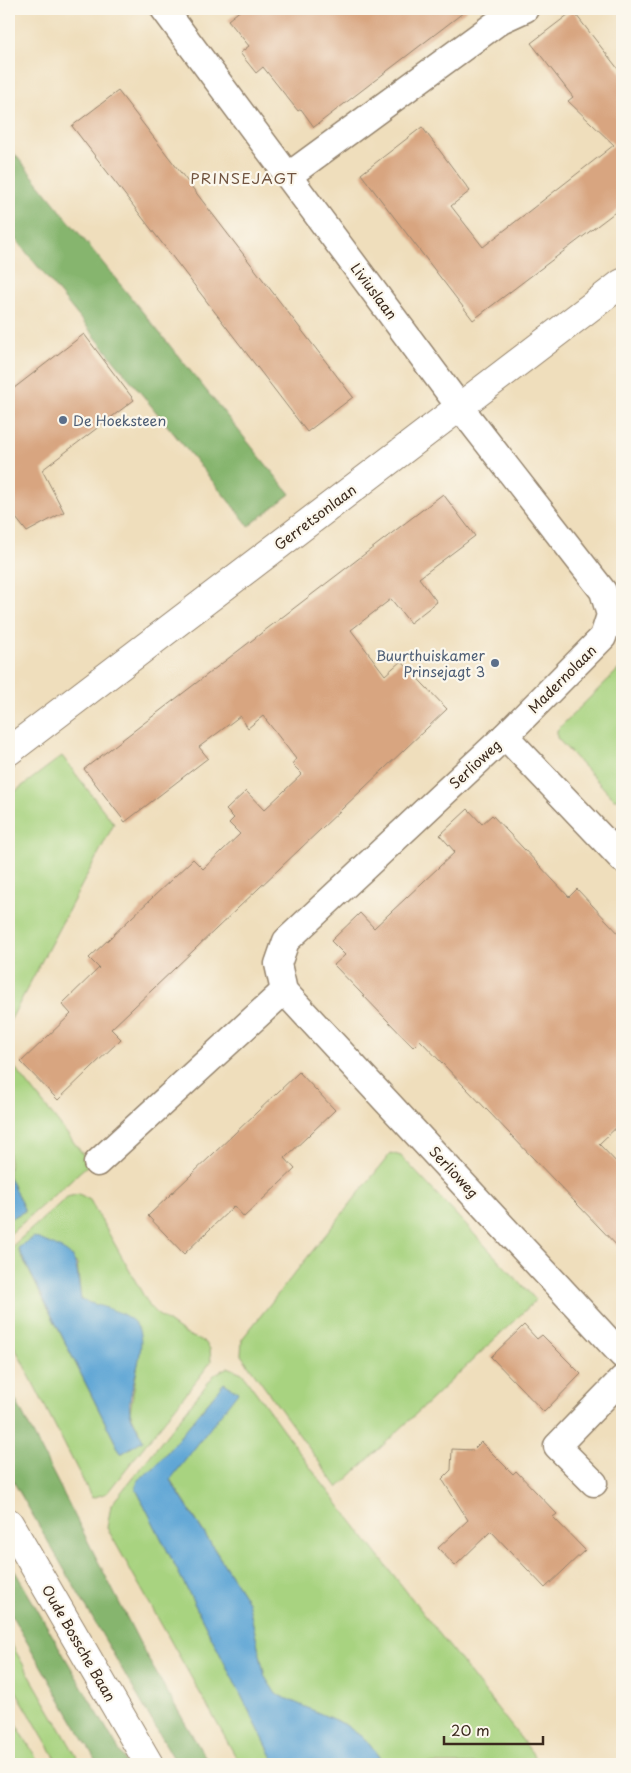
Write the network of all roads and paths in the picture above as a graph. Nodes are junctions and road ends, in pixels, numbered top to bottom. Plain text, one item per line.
1 (164, 9) edge
2 (525, 9) edge
3 (500, 15) edge
4 (288, 176) junction
5 (622, 283) edge
6 (459, 406) junction
7 (505, 736) junction
8 (9, 751) edge
9 (622, 859) edge
10 (284, 991) junction
11 (97, 1163) dead end
12 (622, 1355) edge
13 (622, 1379) edge
14 (594, 1483) dead end
15 (9, 1523) edge
16 (149, 1764) edge

1 - 4 street, Liviuslaan
2 - 3 street
3 - 4 street
4 - 6 street, Liviuslaan
5 - 6 street, Gerretsonlaan
6 - 7 street, Madernolaan
6 - 8 street, Gerretsonlaan
7 - 9 street
7 - 10 street, Serlioweg
10 - 11 street
10 - 12 street, Serlioweg
13 - 14 street
15 - 16 street, Oude Bossche Baan

